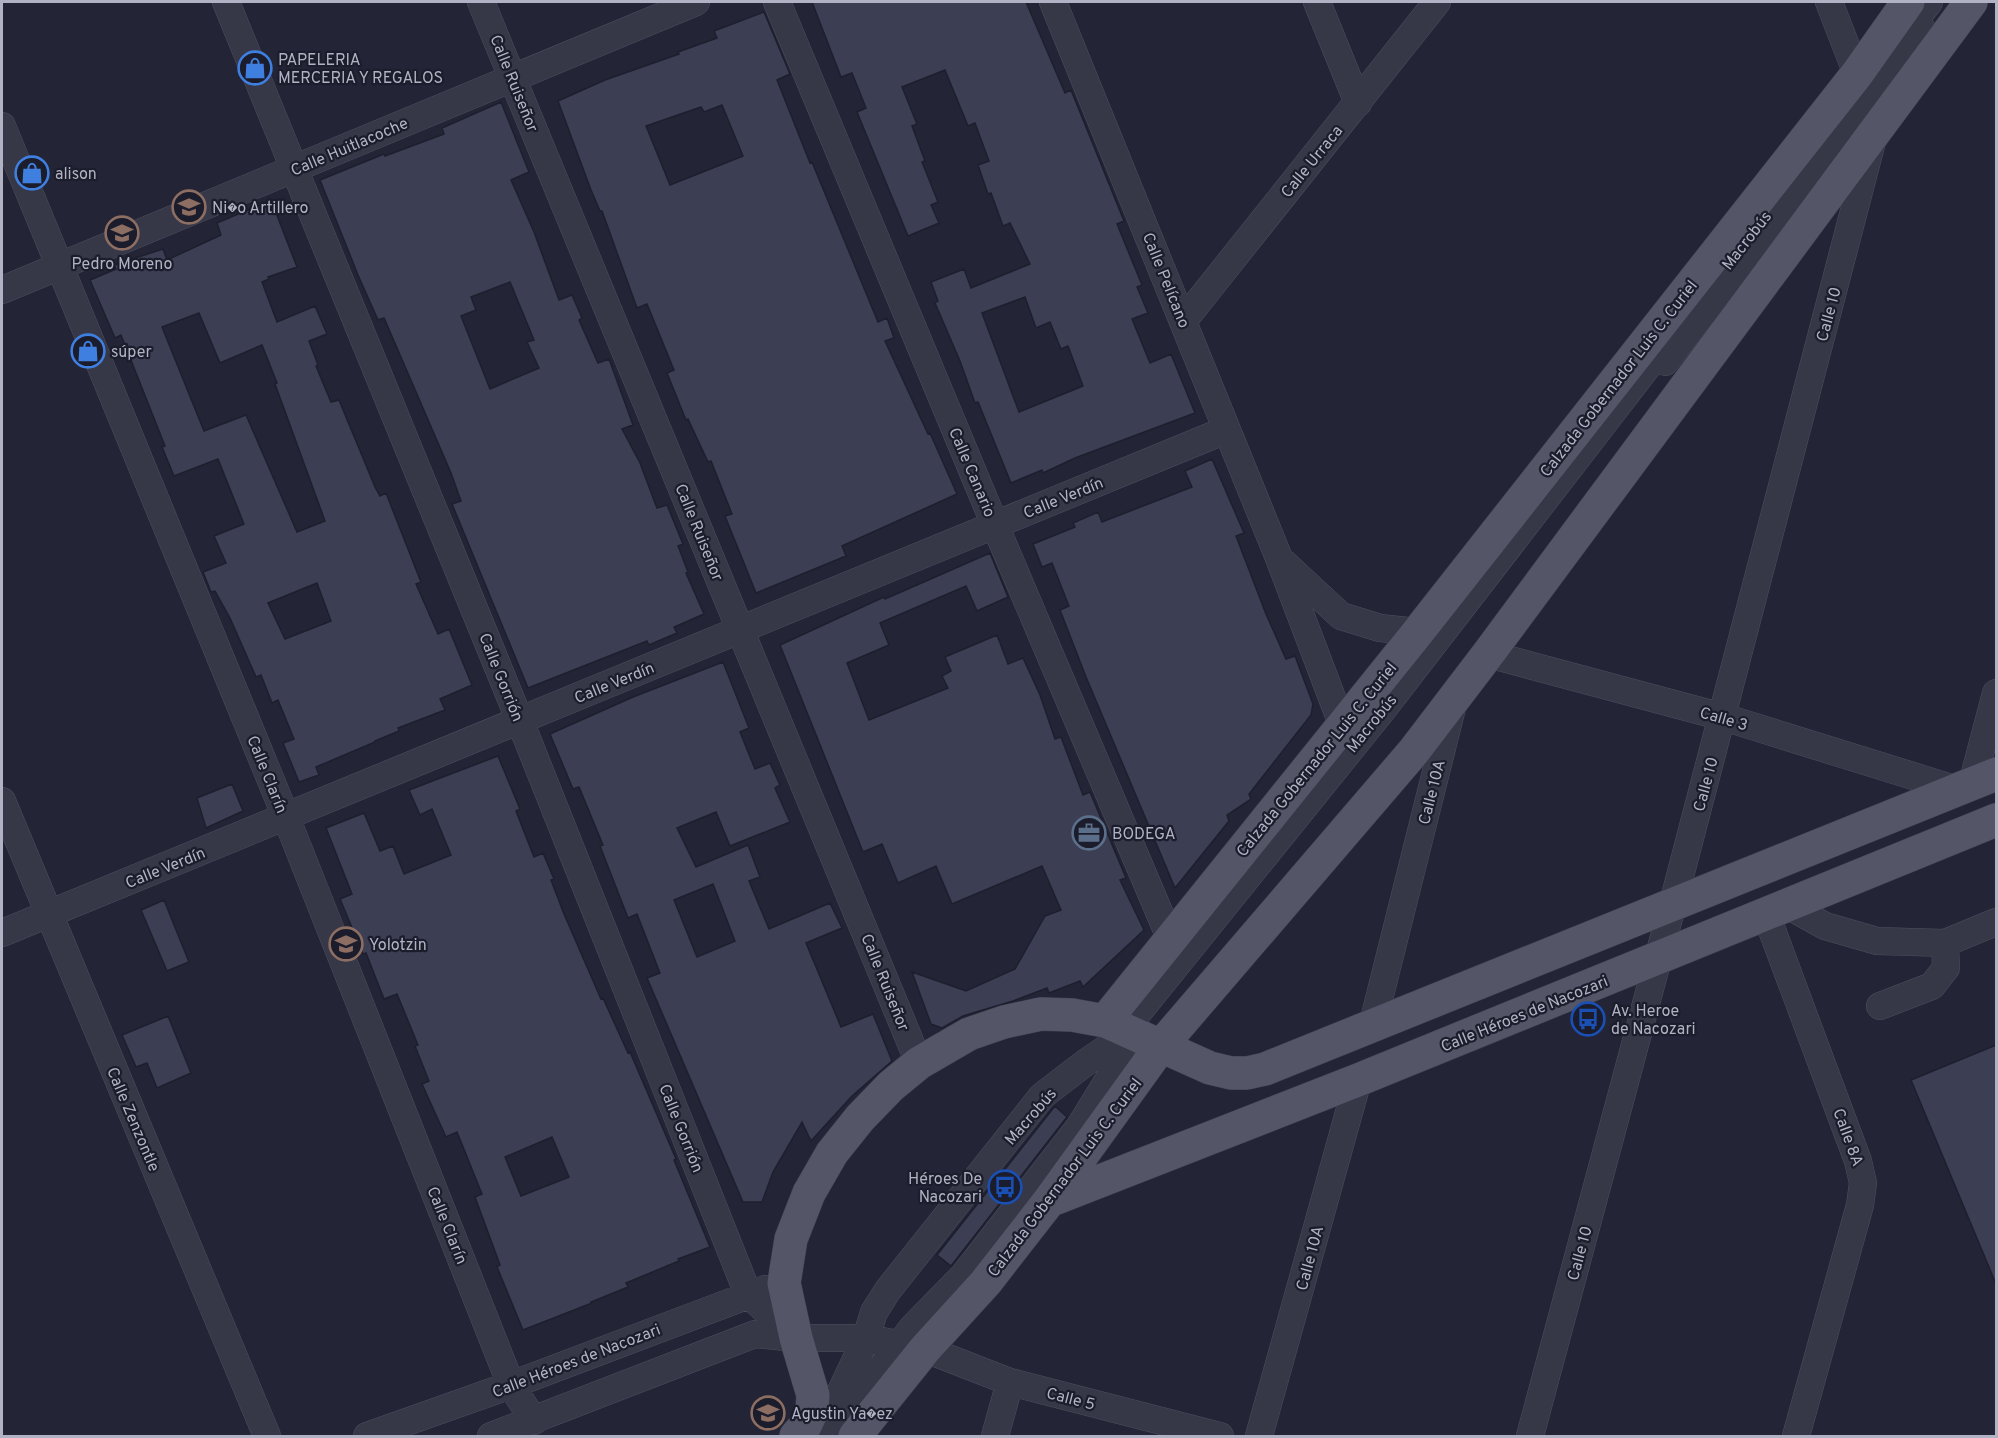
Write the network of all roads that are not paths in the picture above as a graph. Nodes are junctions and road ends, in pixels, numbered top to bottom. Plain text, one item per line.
1 (226, 2) edge
2 (482, 2) edge
3 (696, 2) edge
4 (777, 2) edge
5 (1053, 2) edge
6 (1317, 2) edge
7 (1437, 2) edge
8 (1829, 2) edge
9 (1908, 2) edge
10 (1929, 2) edge
11 (1943, 2) edge
12 (1971, 2) edge
13 (1857, 74) junction
14 (513, 78) junction
15 (1358, 103) junction
16 (2, 126) edge
17 (1875, 130) junction
18 (294, 169) junction
19 (60, 267) junction
20 (2, 290) edge
21 (1184, 320) junction
22 (1226, 430) junction
23 (995, 525) junction
24 (1279, 558) junction
25 (741, 630) junction
26 (1418, 632) junction
27 (1488, 654) junction
28 (1996, 693) edge
29 (1455, 697) junction
30 (1723, 717) junction
31 (520, 721) junction
32 (1342, 724) junction
33 (1975, 783) edge
34 (2, 801) edge
35 (286, 817) junction
36 (1996, 820) edge
37 (1674, 903) junction
38 (1777, 910) junction
39 (49, 915) junction
40 (1996, 921) edge
41 (2, 933) edge
42 (1171, 940) junction
43 (1945, 943) junction
44 (1658, 958) junction
45 (1880, 1006) dead end
46 (1372, 1027) junction
47 (1132, 1034) junction
48 (919, 1063) junction
49 (1358, 1080) junction
50 (1049, 1201) junction
51 (784, 1283) junction
52 (748, 1294) junction
53 (796, 1338) junction
54 (866, 1338) junction
55 (913, 1346) junction
56 (1010, 1382) junction
57 (511, 1385) junction
58 (534, 1421) junction
59 (267, 1437) edge
60 (367, 1437) edge
61 (490, 1437) edge
62 (796, 1437) edge
63 (813, 1437) edge
64 (828, 1437) edge
65 (855, 1437) edge
66 (995, 1437) edge
67 (1220, 1437) edge
68 (1259, 1437) edge
69 (1530, 1437) edge
70 (1796, 1437) edge

1 - 18 street, Calle Gorrión
2 - 14 street, Calle Ruiseñor
3 - 14 street, Calle Huitlacoche
4 - 23 street, Calle Canario
5 - 21 street, Calle Pelícano
6 - 15 street
7 - 15 street, Calle Urraca
8 - 13 street
9 - 13 main road, Calzada Gobernador Luis C. Curiel
10 - 47 street, Macrobús
11 - 47 street, Macrobús
12 - 17 main road, Calzada Gobernador Luis C. Curiel
13 - 26 main road, Calzada Gobernador Luis C. Curiel
14 - 18 street, Calle Huitlacoche
14 - 25 street, Calle Ruiseñor
15 - 21 street, Calle Urraca
16 - 19 street, Calle Clarín
17 - 27 main road, Calzada Gobernador Luis C. Curiel
17 - 30 street, Calle 10
18 - 19 street, Calle Huitlacoche
18 - 31 street, Calle Gorrión
19 - 20 street, Calle Huitlacoche
19 - 35 street, Calle Clarín
21 - 22 street, Calle Pelícano
22 - 23 street, Calle Verdín
22 - 24 street, Calle Pelícano
23 - 25 street, Calle Verdín
23 - 42 street, Calle Canario
24 - 26 street, Calle Pelícano
24 - 32 street, Calle Pelícano
25 - 31 street, Calle Verdín
25 - 48 street, Calle Ruiseñor
26 - 32 main road, Calzada Gobernador Luis C. Curiel
27 - 29 main road, Calzada Gobernador Luis C. Curiel
27 - 30 street, Calle 3
28 - 33 street
29 - 46 street, Calle 10A
29 - 47 main road, Calzada Gobernador Luis C. Curiel
30 - 33 street, Calle 3
30 - 37 street, Calle 10
31 - 35 street, Calle Verdín
31 - 52 street, Calle Gorrión
32 - 42 main road, Calzada Gobernador Luis C. Curiel
33 - 37 main road
34 - 39 street, Calle Zenzontle
35 - 39 street, Calle Verdín
35 - 57 street, Calle Clarín
36 - 38 main road, Calle Héroes de Nacozari
37 - 44 street, Calle 10
37 - 46 main road
38 - 43 street
38 - 44 main road, Calle Héroes de Nacozari
38 - 70 street, Calle 8A
39 - 41 street, Calle Verdín
39 - 59 street, Calle Zenzontle
40 - 43 street
42 - 47 main road, Calzada Gobernador Luis C. Curiel
43 - 45 street
44 - 49 main road, Calle Héroes de Nacozari
44 - 69 street, Calle 10
46 - 47 main road
47 - 48 main road
47 - 50 main road, Calzada Gobernador Luis C. Curiel
47 - 54 street, Macrobús
47 - 55 street, Macrobús
48 - 51 main road
49 - 50 main road, Calle Héroes de Nacozari
49 - 68 street, Calle 10A
50 - 55 main road, Calzada Gobernador Luis C. Curiel
51 - 52 street, Calle Héroes de Nacozari
51 - 53 main road
52 - 53 street, Calle Gorrión
52 - 57 street, Calle Héroes de Nacozari
53 - 54 street, Calle 5
53 - 58 street
53 - 62 main road
54 - 55 street, Calle 5
54 - 63 street, Macrobús
55 - 56 street, Calle 5
55 - 64 street, Macrobús
55 - 65 main road, Calzada Gobernador Luis C. Curiel
56 - 66 street
56 - 67 street, Calle 5
57 - 58 street, Calle Clarín
57 - 60 street, Calle Héroes de Nacozari
58 - 61 street

